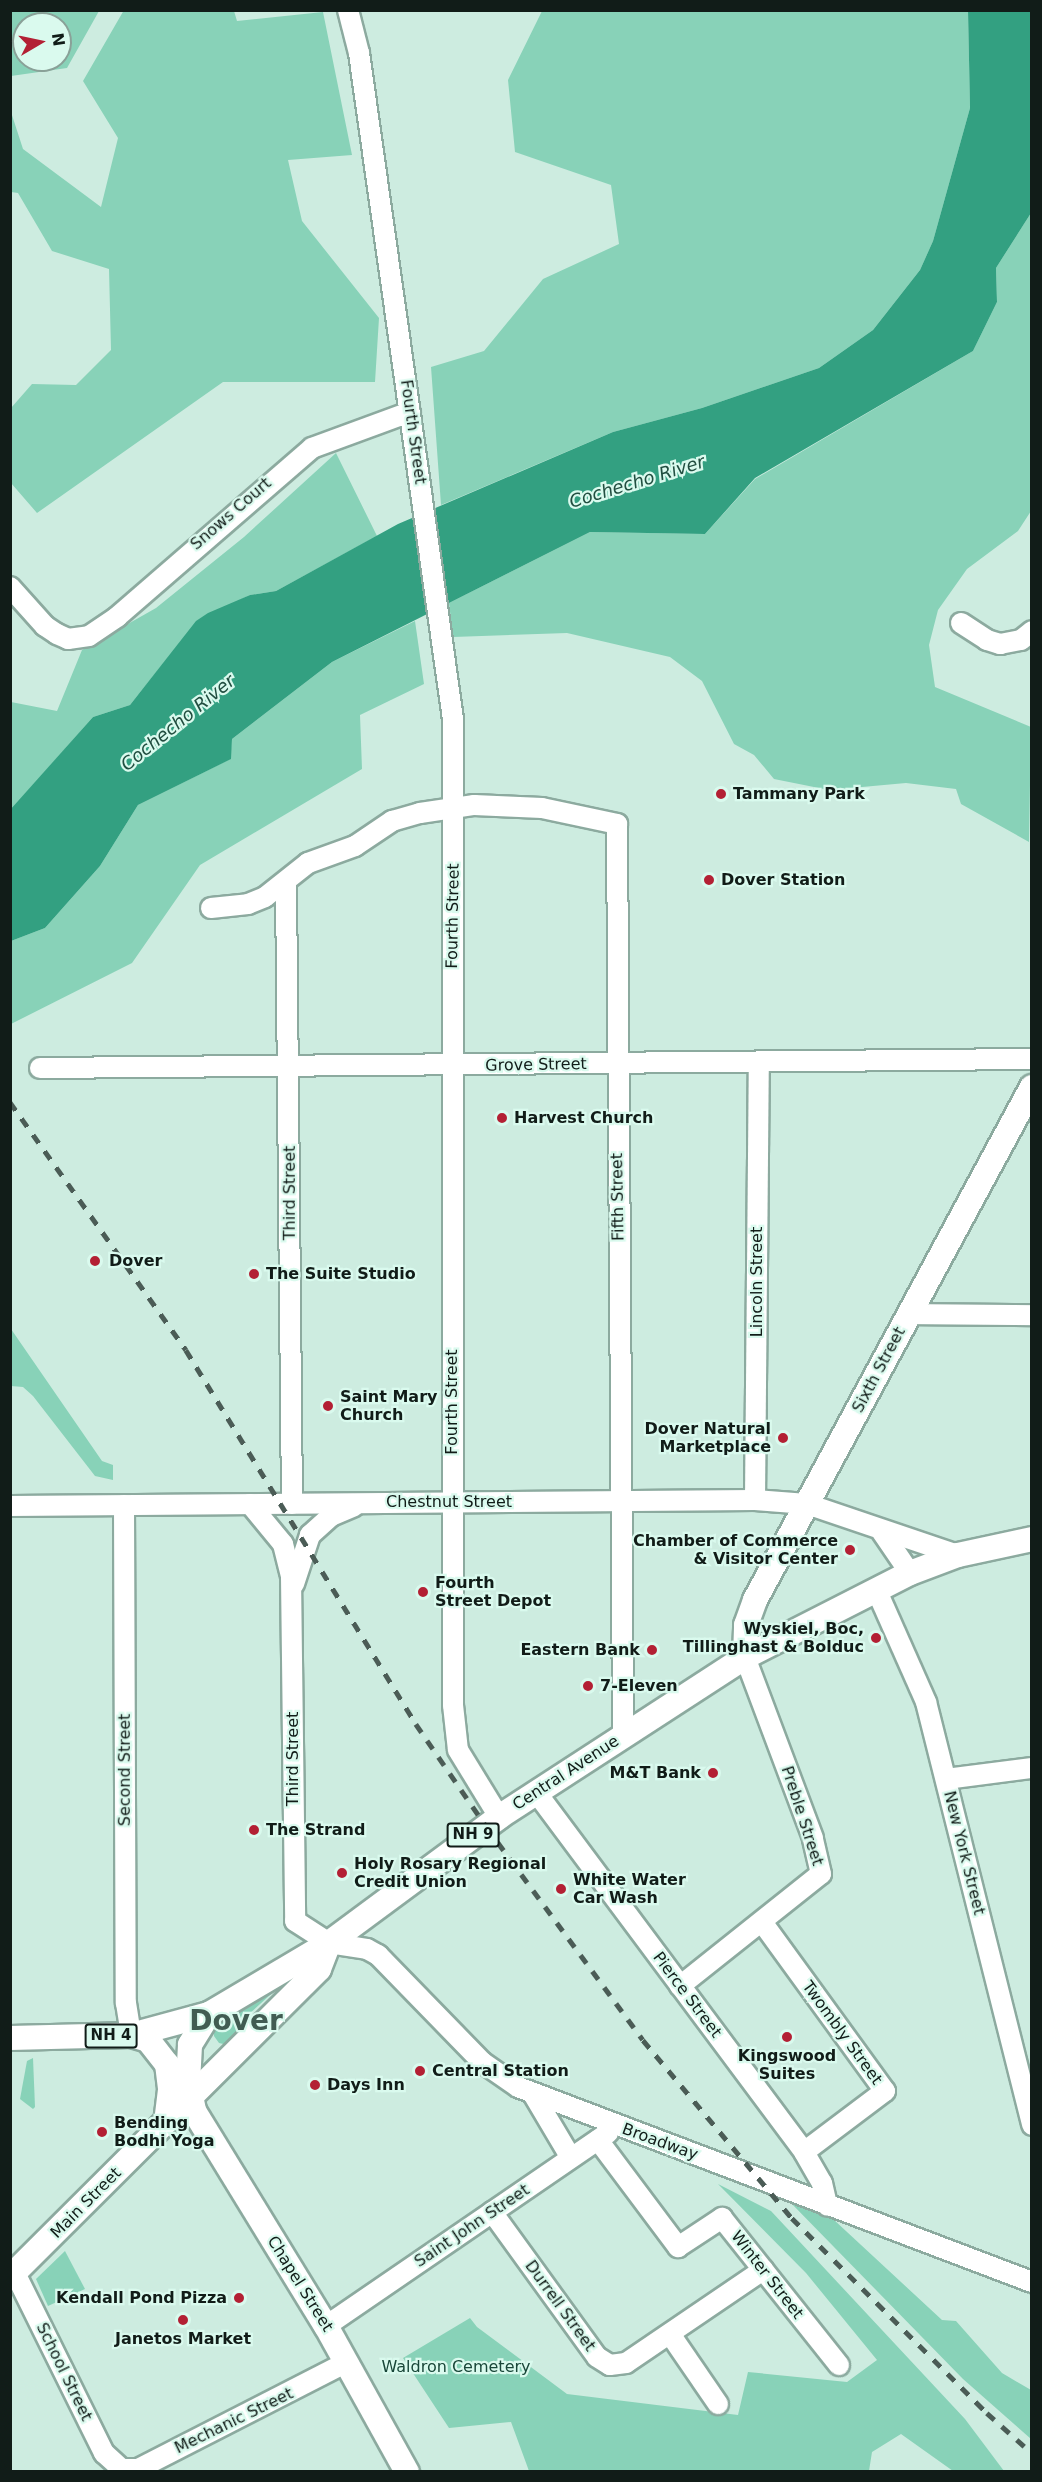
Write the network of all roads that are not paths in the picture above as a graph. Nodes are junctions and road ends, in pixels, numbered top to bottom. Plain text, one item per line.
1 (348, 10) edge
2 (410, 412) junction
3 (10, 587) edge
4 (961, 623) dead end
5 (1032, 631) edge
6 (454, 807) junction
7 (286, 882) junction
8 (211, 909) dead end
9 (1032, 1059) edge
10 (759, 1063) junction
11 (617, 1064) junction
12 (289, 1066) junction
13 (451, 1066) junction
14 (40, 1068) dead end
15 (1032, 1087) edge
16 (910, 1314) junction
17 (1032, 1315) edge
18 (621, 1490) junction
19 (755, 1500) junction
20 (453, 1502) junction
21 (362, 1503) junction
22 (249, 1504) junction
23 (291, 1504) junction
24 (807, 1504) junction
25 (124, 1505) junction
26 (10, 1506) edge
27 (882, 1532) junction
28 (1032, 1539) edge
29 (958, 1555) junction
30 (910, 1573) junction
31 (876, 1589) junction
32 (292, 1593) junction
33 (745, 1657) junction
34 (623, 1735) junction
35 (1032, 1768) edge
36 (945, 1779) junction
37 (536, 1792) junction
38 (499, 1817) junction
39 (762, 1922) junction
40 (329, 1942) junction
41 (680, 1986) junction
42 (203, 2023) junction
43 (131, 2035) junction
44 (10, 2038) edge
45 (230, 2057) junction
46 (533, 2094) junction
47 (189, 2097) junction
48 (166, 2122) junction
49 (1032, 2125) edge
50 (617, 2126) junction
51 (598, 2139) junction
52 (804, 2152) junction
53 (571, 2158) junction
54 (827, 2205) junction
55 (492, 2212) junction
56 (763, 2270) junction
57 (13, 2275) edge
58 (1032, 2282) edge
59 (326, 2326) junction
60 (670, 2334) junction
61 (347, 2362) junction
62 (839, 2365) dead end
63 (718, 2404) dead end
64 (118, 2467) joint
65 (407, 2472) edge

1 - 2 street, Fourth Street
2 - 3 street, Snows Court
2 - 6 street, Fourth Street
4 - 5 street
6 - 7 street
6 - 11 street, Fifth Street
6 - 13 street, Fourth Street
7 - 8 street
7 - 12 street, Third Street
9 - 10 street, Grove Street
10 - 11 street, Grove Street
10 - 19 street, Lincoln Street
11 - 13 street, Grove Street
11 - 18 street, Fifth Street
12 - 13 street, Grove Street
12 - 14 street, Grove Street
12 - 23 street, Third Street
13 - 20 street, Fourth Street
15 - 16 main road, Sixth Street
16 - 17 street
16 - 24 main road, Sixth Street
18 - 19 street, Chestnut Street
18 - 20 street, Chestnut Street
18 - 34 street, Fifth Street
19 - 24 street, Chestnut Street
20 - 21 street, Chestnut Street
20 - 38 street, Fourth Street
21 - 23 street, Chestnut Street
21 - 32 street, Third Street
22 - 23 street, Chestnut Street
22 - 25 street, Chestnut Street
22 - 32 street, Third Street
24 - 27 street, Chestnut Street
24 - 33 main road, Sixth Street
25 - 26 street, Chestnut Street
25 - 43 street, Second Street
27 - 29 street, Chestnut Street
27 - 30 street
28 - 29 main road, Central Avenue / NH 9
29 - 30 main road, Central Avenue / NH 9
30 - 31 main road, Central Avenue / NH 9
31 - 33 main road, Central Avenue / NH 9
31 - 36 street, New York Street
32 - 40 street, Third Street
33 - 34 main road, Central Avenue / NH 9
33 - 39 street, Preble Street
34 - 37 main road, Central Avenue / NH 9
35 - 36 street
36 - 49 street, New York Street
37 - 38 main road, Central Avenue / NH 9
37 - 41 street, Pierce Street
38 - 40 main road, Central Avenue / NH 9
39 - 41 street, Preble Street
39 - 52 street, Twombly Street
40 - 42 main road, Central Avenue / NH 4
40 - 45 main road, Main Street
40 - 46 street, Broadway
41 - 52 street, Pierce Street
42 - 43 main road, Central Avenue / NH 4
42 - 45 main road
42 - 47 main road
43 - 44 main road, Central Avenue / NH 4
43 - 48 main road
45 - 47 main road, Main Street
46 - 50 street, Broadway
46 - 53 street
47 - 48 main road, Main Street
47 - 59 main road, Chapel Street
48 - 57 main road, Main Street
50 - 51 street, Saint John Street
50 - 54 street, Broadway
51 - 53 street, Saint John Street
51 - 56 street, Winter Street
52 - 54 street, Pierce Street
53 - 55 street, Saint John Street
54 - 58 street, Broadway
55 - 59 street, Saint John Street
55 - 60 street, Durrell Street
56 - 60 street, Durrell Street
56 - 62 street, Winter Street
57 - 64 street, School Street
59 - 61 main road, Chapel Street
60 - 63 street
61 - 64 street, Mechanic Street
61 - 65 main road, Chapel Street

